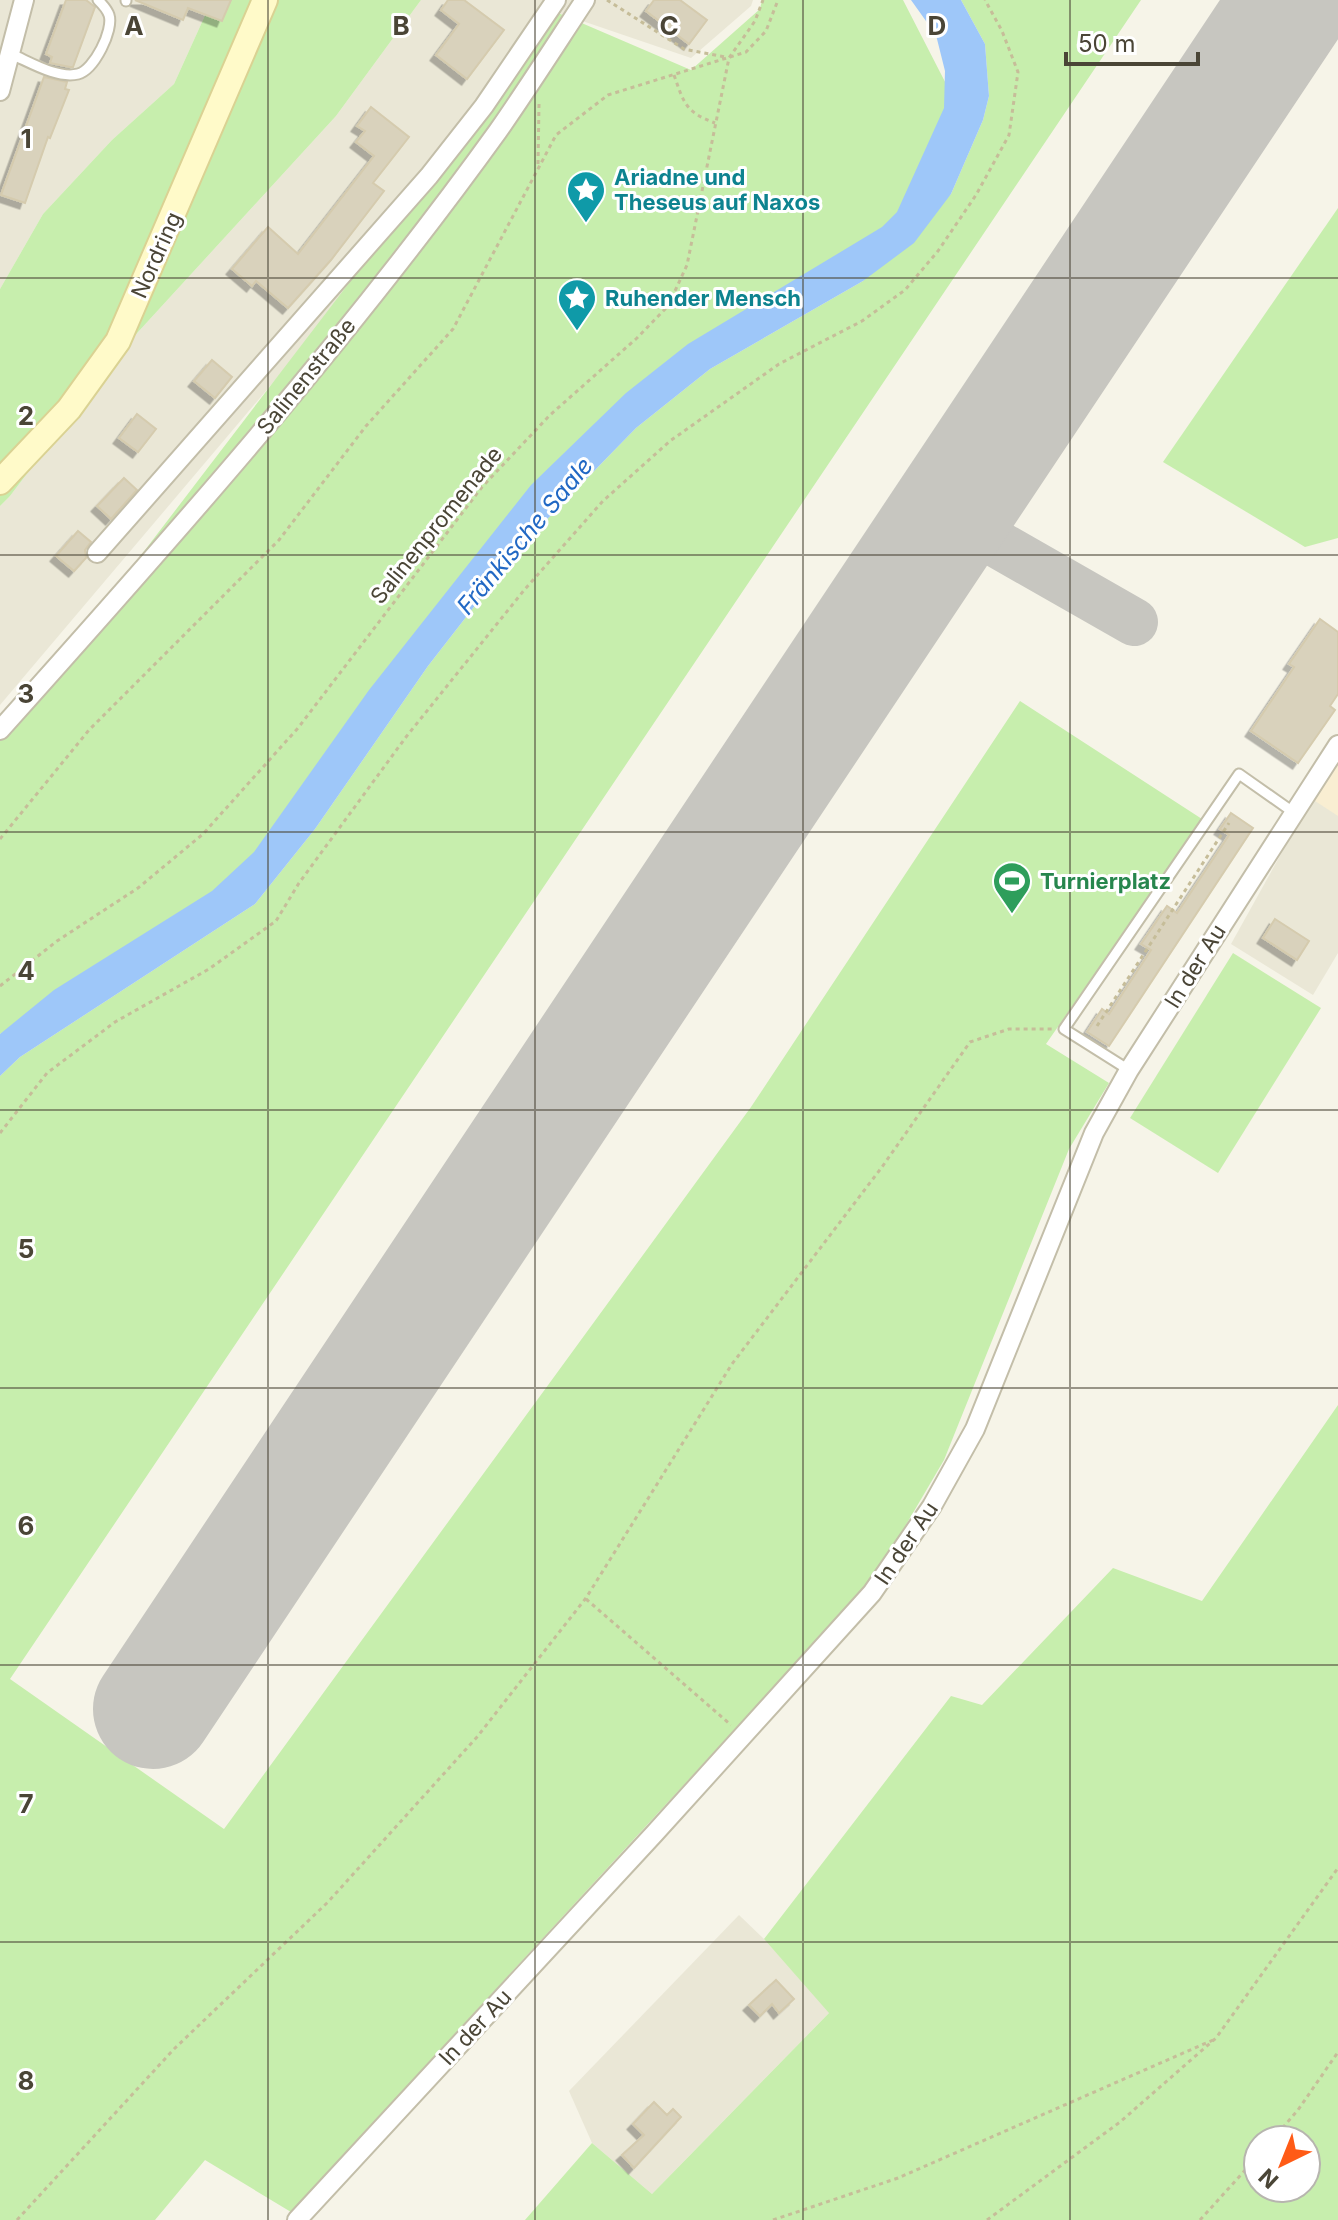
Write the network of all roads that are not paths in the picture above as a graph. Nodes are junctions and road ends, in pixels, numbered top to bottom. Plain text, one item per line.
1 (24, 0) edge
2 (98, 0) edge
3 (265, 0) edge
4 (556, 0) edge
5 (585, 0) edge
6 (11, 54) junction
7 (0, 91) edge
8 (0, 482) edge
9 (97, 553) dead end
10 (0, 730) edge
11 (1338, 745) edge
12 (1293, 812) junction
13 (1129, 1070) junction
14 (297, 2220) edge

1 - 6 street
2 - 6 lane
3 - 8 main road, Nordring
4 - 9 street, Salinenstraße
5 - 10 street, Salinenstraße
6 - 7 street
11 - 12 street, In der Au
12 - 13 street, In der Au
12 - 13 lane
13 - 14 street, In der Au

